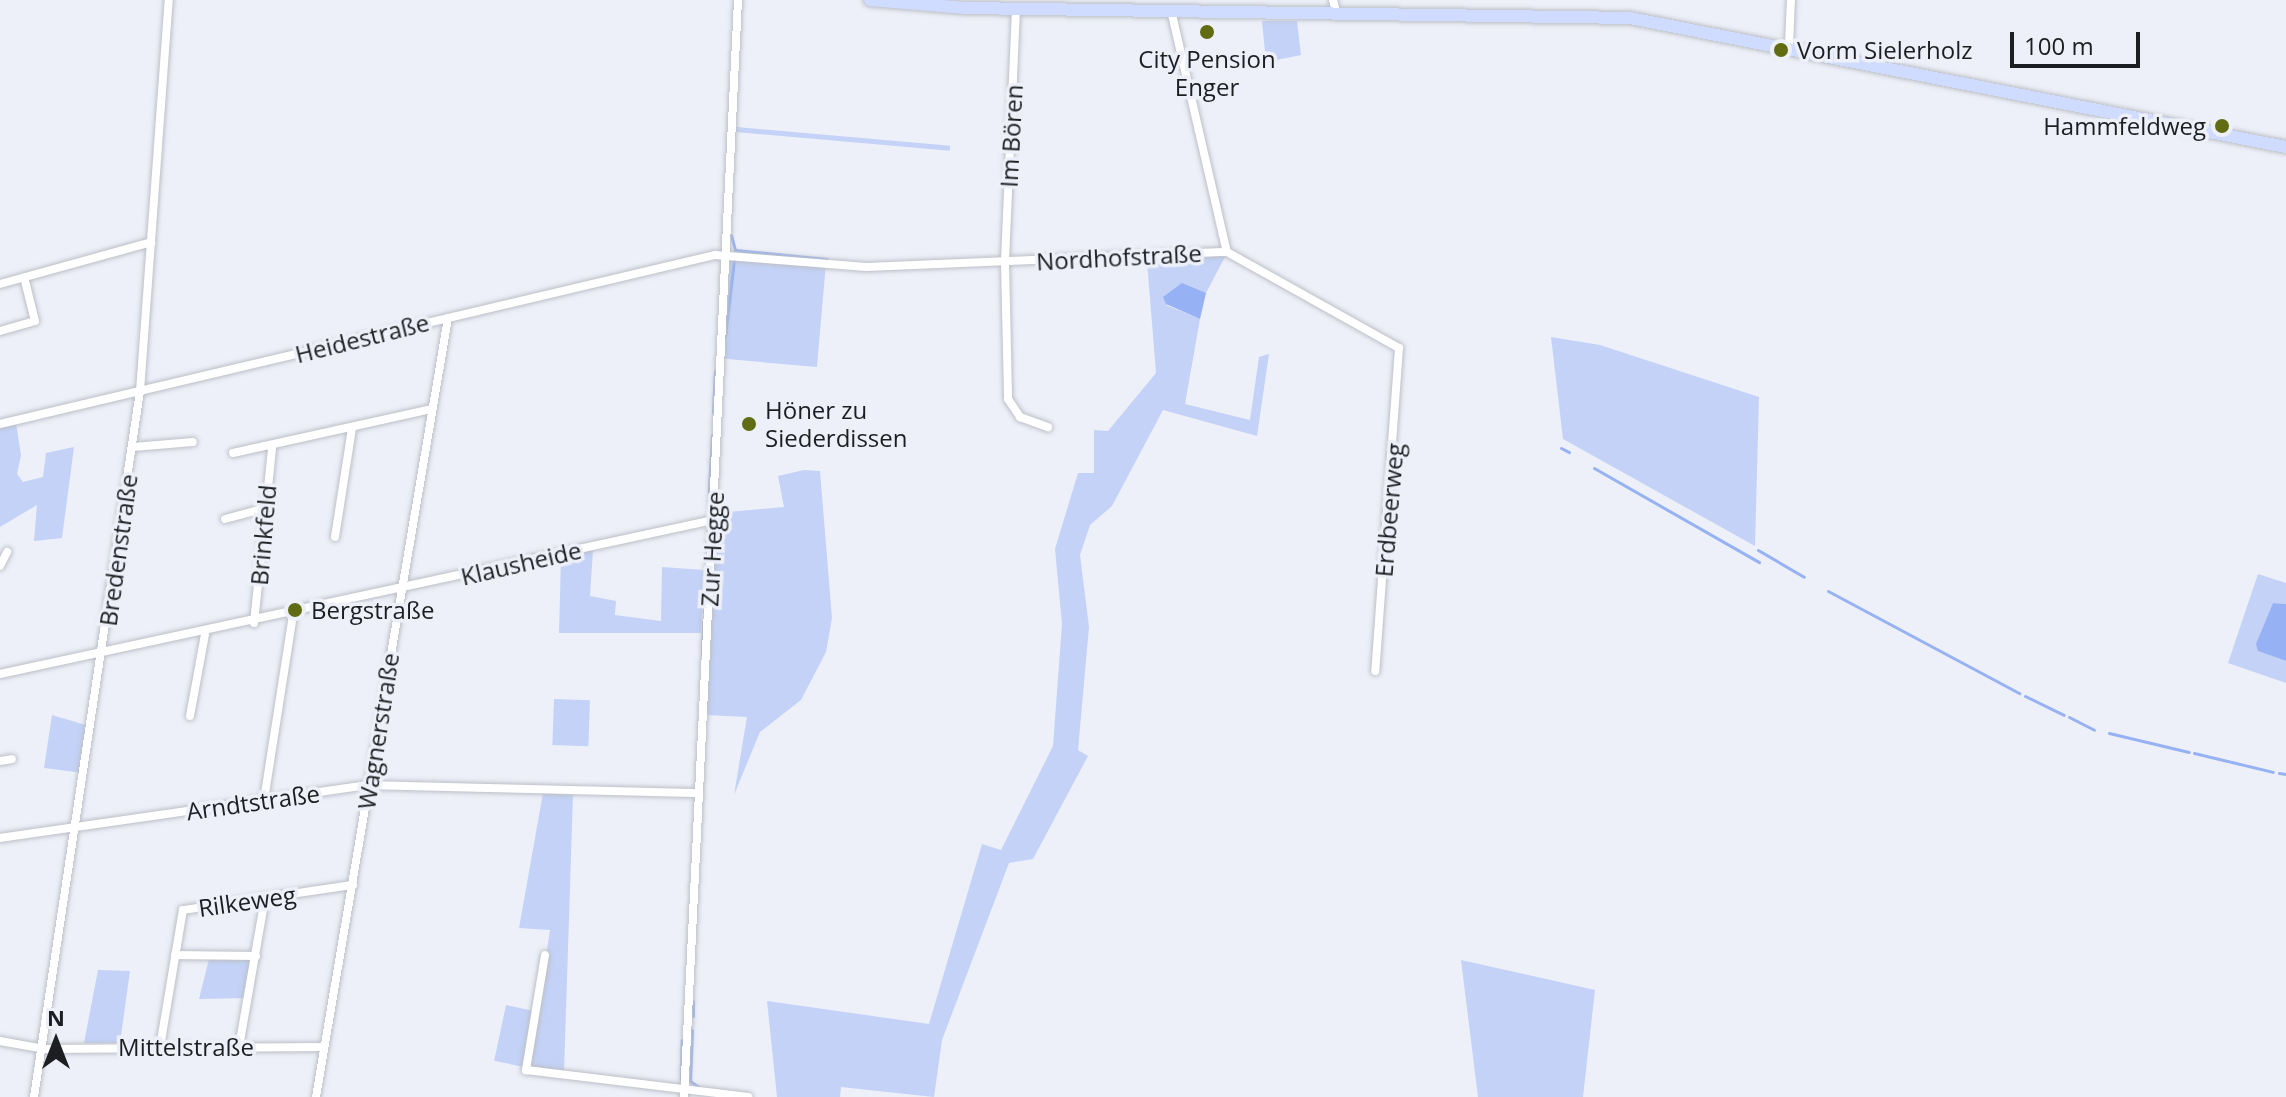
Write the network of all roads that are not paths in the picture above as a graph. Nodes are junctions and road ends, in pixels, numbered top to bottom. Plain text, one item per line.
1 (169, 0) edge
2 (738, 0) edge
3 (870, 0) edge
4 (1791, 0) edge
5 (1334, 6) edge
6 (1016, 9) junction
7 (1171, 10) junction
8 (1789, 45) junction
9 (2286, 147) edge
10 (151, 242) junction
11 (1227, 252) junction
12 (724, 253) junction
13 (1005, 263) junction
14 (24, 277) junction
15 (0, 284) edge
16 (448, 318) junction
17 (0, 331) edge
18 (1399, 348) joint
19 (140, 391) junction
20 (432, 409) junction
21 (0, 424) edge
22 (1048, 427) dead end
23 (352, 428) junction
24 (193, 442) dead end
25 (133, 447) junction
26 (272, 448) junction
27 (233, 453) dead end
28 (262, 509) junction
29 (225, 519) dead end
30 (713, 520) junction
31 (335, 537) dead end
32 (7, 552) dead end
33 (0, 566) edge
34 (402, 589) junction
35 (293, 614) junction
36 (254, 623) junction
37 (205, 634) junction
38 (103, 657) junction
39 (1375, 671) dead end
40 (0, 674) edge
41 (190, 716) dead end
42 (12, 759) dead end
43 (0, 761) edge
44 (369, 785) junction
45 (699, 793) junction
46 (264, 800) junction
47 (77, 827) junction
48 (0, 838) edge
49 (353, 885) junction
50 (265, 898) junction
51 (175, 955) junction
52 (545, 955) dead end
53 (256, 956) junction
54 (0, 1041) edge
55 (160, 1047) junction
56 (239, 1047) junction
57 (324, 1047) junction
58 (45, 1049) junction
59 (684, 1093) edge
60 (34, 1097) edge
61 (316, 1097) edge
62 (748, 1097) edge

1 - 10 street, Bredenstraße
2 - 12 street, Zur Hegge
3 - 6 main road
4 - 8 street
5 - 7 main road
5 - 8 main road
6 - 7 main road
6 - 13 street, Im Bören
7 - 11 street
8 - 9 main road
10 - 14 street
10 - 19 street, Bredenstraße
11 - 13 street, Nordhofstraße
11 - 18 street, Nordhofstraße
12 - 13 street, Nordhofstraße
12 - 16 street, Heidestraße
12 - 30 street, Zur Hegge
13 - 22 street, Nordhofstraße
14 - 15 street
14 - 17 street
16 - 19 street, Heidestraße
16 - 20 street, Wagnerstraße
18 - 39 street, Erdbeerweg
19 - 21 street, Heidestraße
19 - 25 street, Bredenstraße
20 - 23 street, Brinkfeld
20 - 34 street, Wagnerstraße
23 - 26 street, Brinkfeld
23 - 31 street
24 - 25 street
25 - 38 street, Bredenstraße
26 - 27 street, Brinkfeld
26 - 28 street, Brinkfeld
28 - 29 street
28 - 36 street, Brinkfeld
30 - 34 street, Klausheide
30 - 45 street, Zur Hegge
32 - 33 street
34 - 35 street, Klausheide
34 - 44 street, Wagnerstraße
35 - 36 street, Klausheide
35 - 46 street
36 - 37 street, Klausheide
37 - 38 street, Klausheide
37 - 41 street
38 - 40 street, Klausheide
38 - 47 street, Bredenstraße
42 - 43 street
44 - 45 street, Arndtstraße
44 - 46 street, Arndtstraße
44 - 49 street, Wagnerstraße
45 - 59 street, Zur Hegge
46 - 47 street, Arndtstraße
47 - 48 street, Arndtstraße
47 - 58 street, Bredenstraße
49 - 50 street, Rilkeweg
49 - 57 street, Wagnerstraße
50 - 51 street, Rilkeweg
50 - 53 street
51 - 53 street
51 - 55 street, Rilkeweg
52 - 59 street
53 - 56 street
54 - 58 street, Mittelstraße
55 - 56 street, Mittelstraße
55 - 58 street, Mittelstraße
56 - 57 street, Mittelstraße
57 - 61 street, Wagnerstraße
58 - 60 street, Bredenstraße
59 - 62 street

